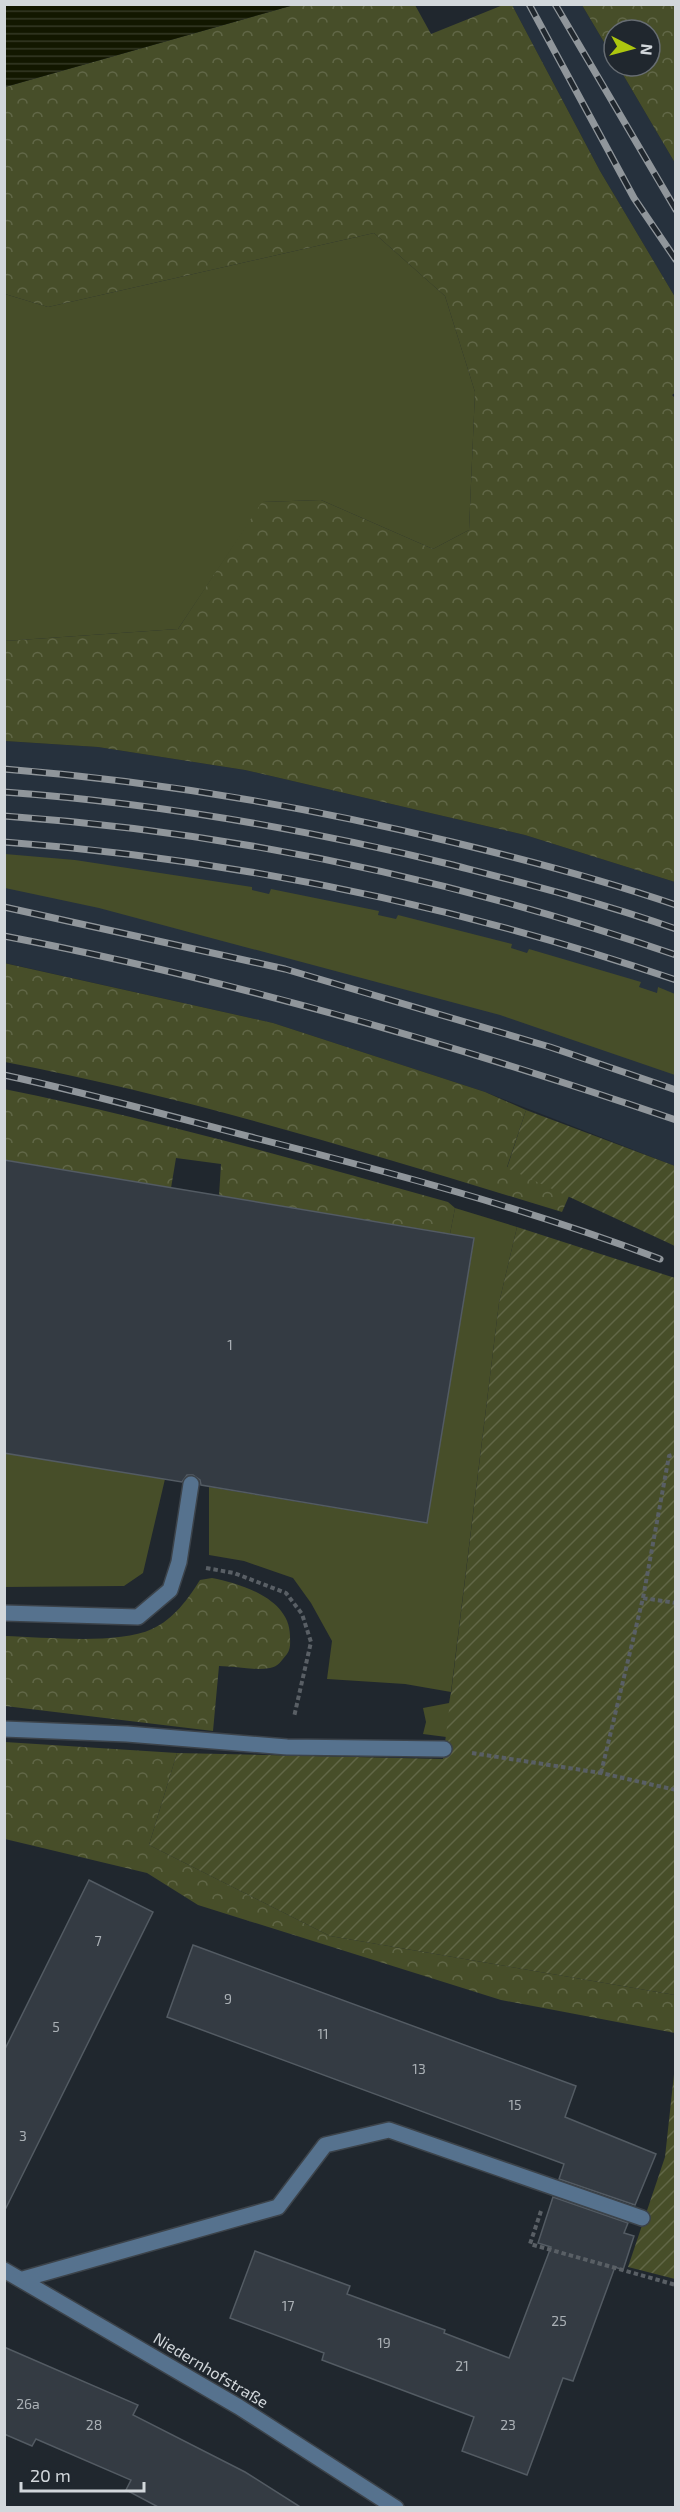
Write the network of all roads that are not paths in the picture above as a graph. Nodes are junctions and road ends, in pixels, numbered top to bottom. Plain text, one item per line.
1 (191, 1484) dead end
2 (4, 1614) edge
3 (4, 1729) edge
4 (444, 1749) road end
5 (642, 2218) dead end
6 (4, 2270) edge
7 (23, 2279) junction
8 (396, 2508) edge

1 - 2 street
3 - 4 street
5 - 7 street
6 - 7 street, Niedernhofstraße
7 - 8 street, Niedernhofstraße

